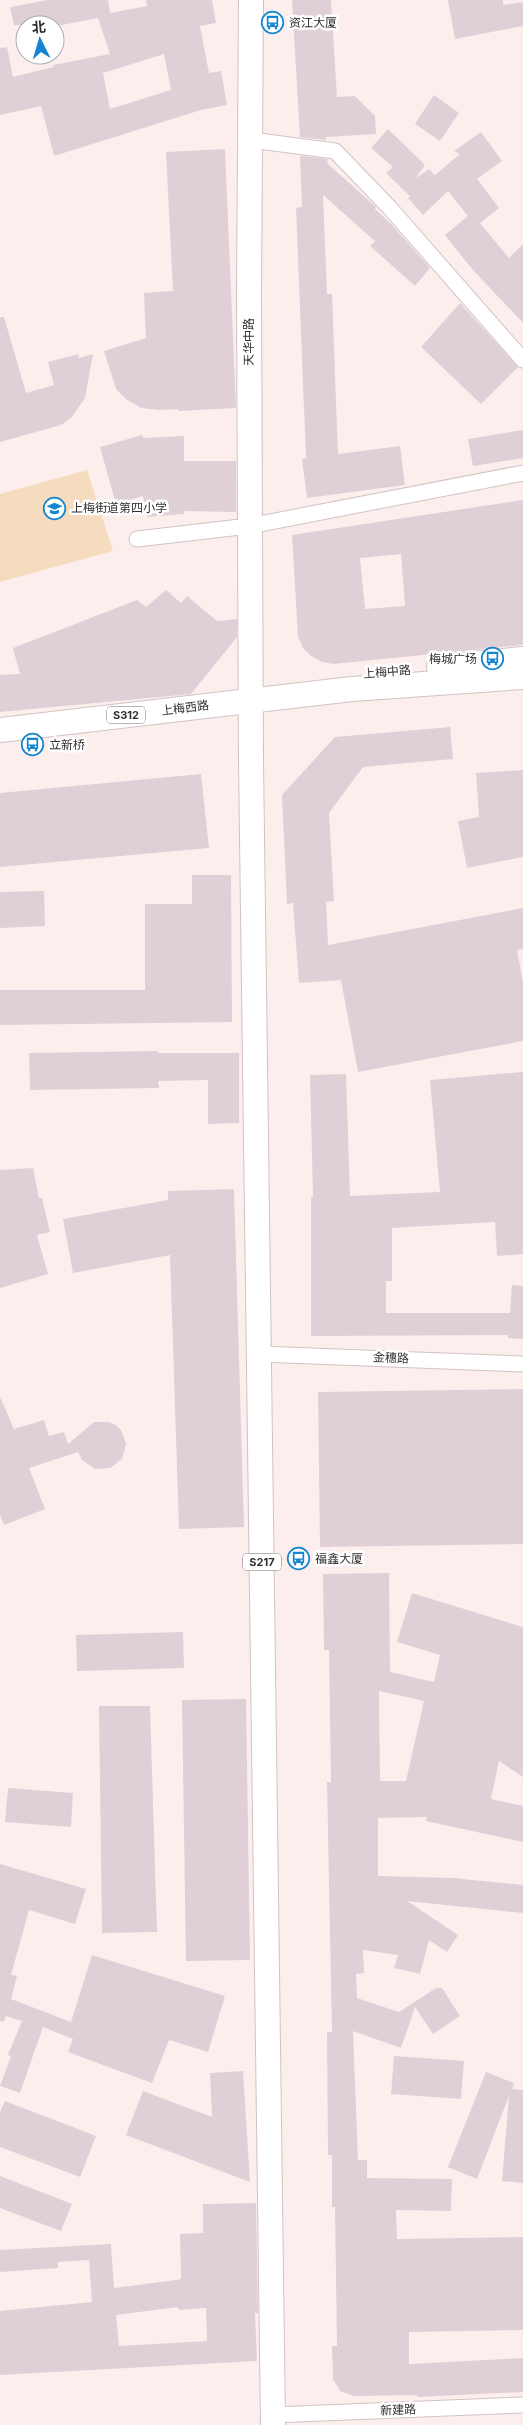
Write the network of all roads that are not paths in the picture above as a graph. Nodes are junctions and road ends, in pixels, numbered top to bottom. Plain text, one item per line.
1 (251, 0) edge
2 (251, 140) junction
3 (523, 360) edge
4 (523, 472) edge
5 (249, 526) junction
6 (137, 539) dead end
7 (523, 659) edge
8 (523, 677) edge
9 (251, 692) junction
10 (0, 730) edge
11 (259, 1354) junction
12 (523, 1364) edge
13 (523, 2405) edge
14 (273, 2420) edge

1 - 2 main road, 天华中路
2 - 3 street
2 - 5 main road, 天华中路
4 - 5 street
5 - 6 street
5 - 9 main road, 天华中路
7 - 9 main road, 上梅中路
8 - 9 main road, 上梅中路
9 - 10 main road, 上梅西路 / S312
9 - 11 main road, S217
11 - 12 street, 金穗路
11 - 14 main road, S217
13 - 14 street, 新建路

